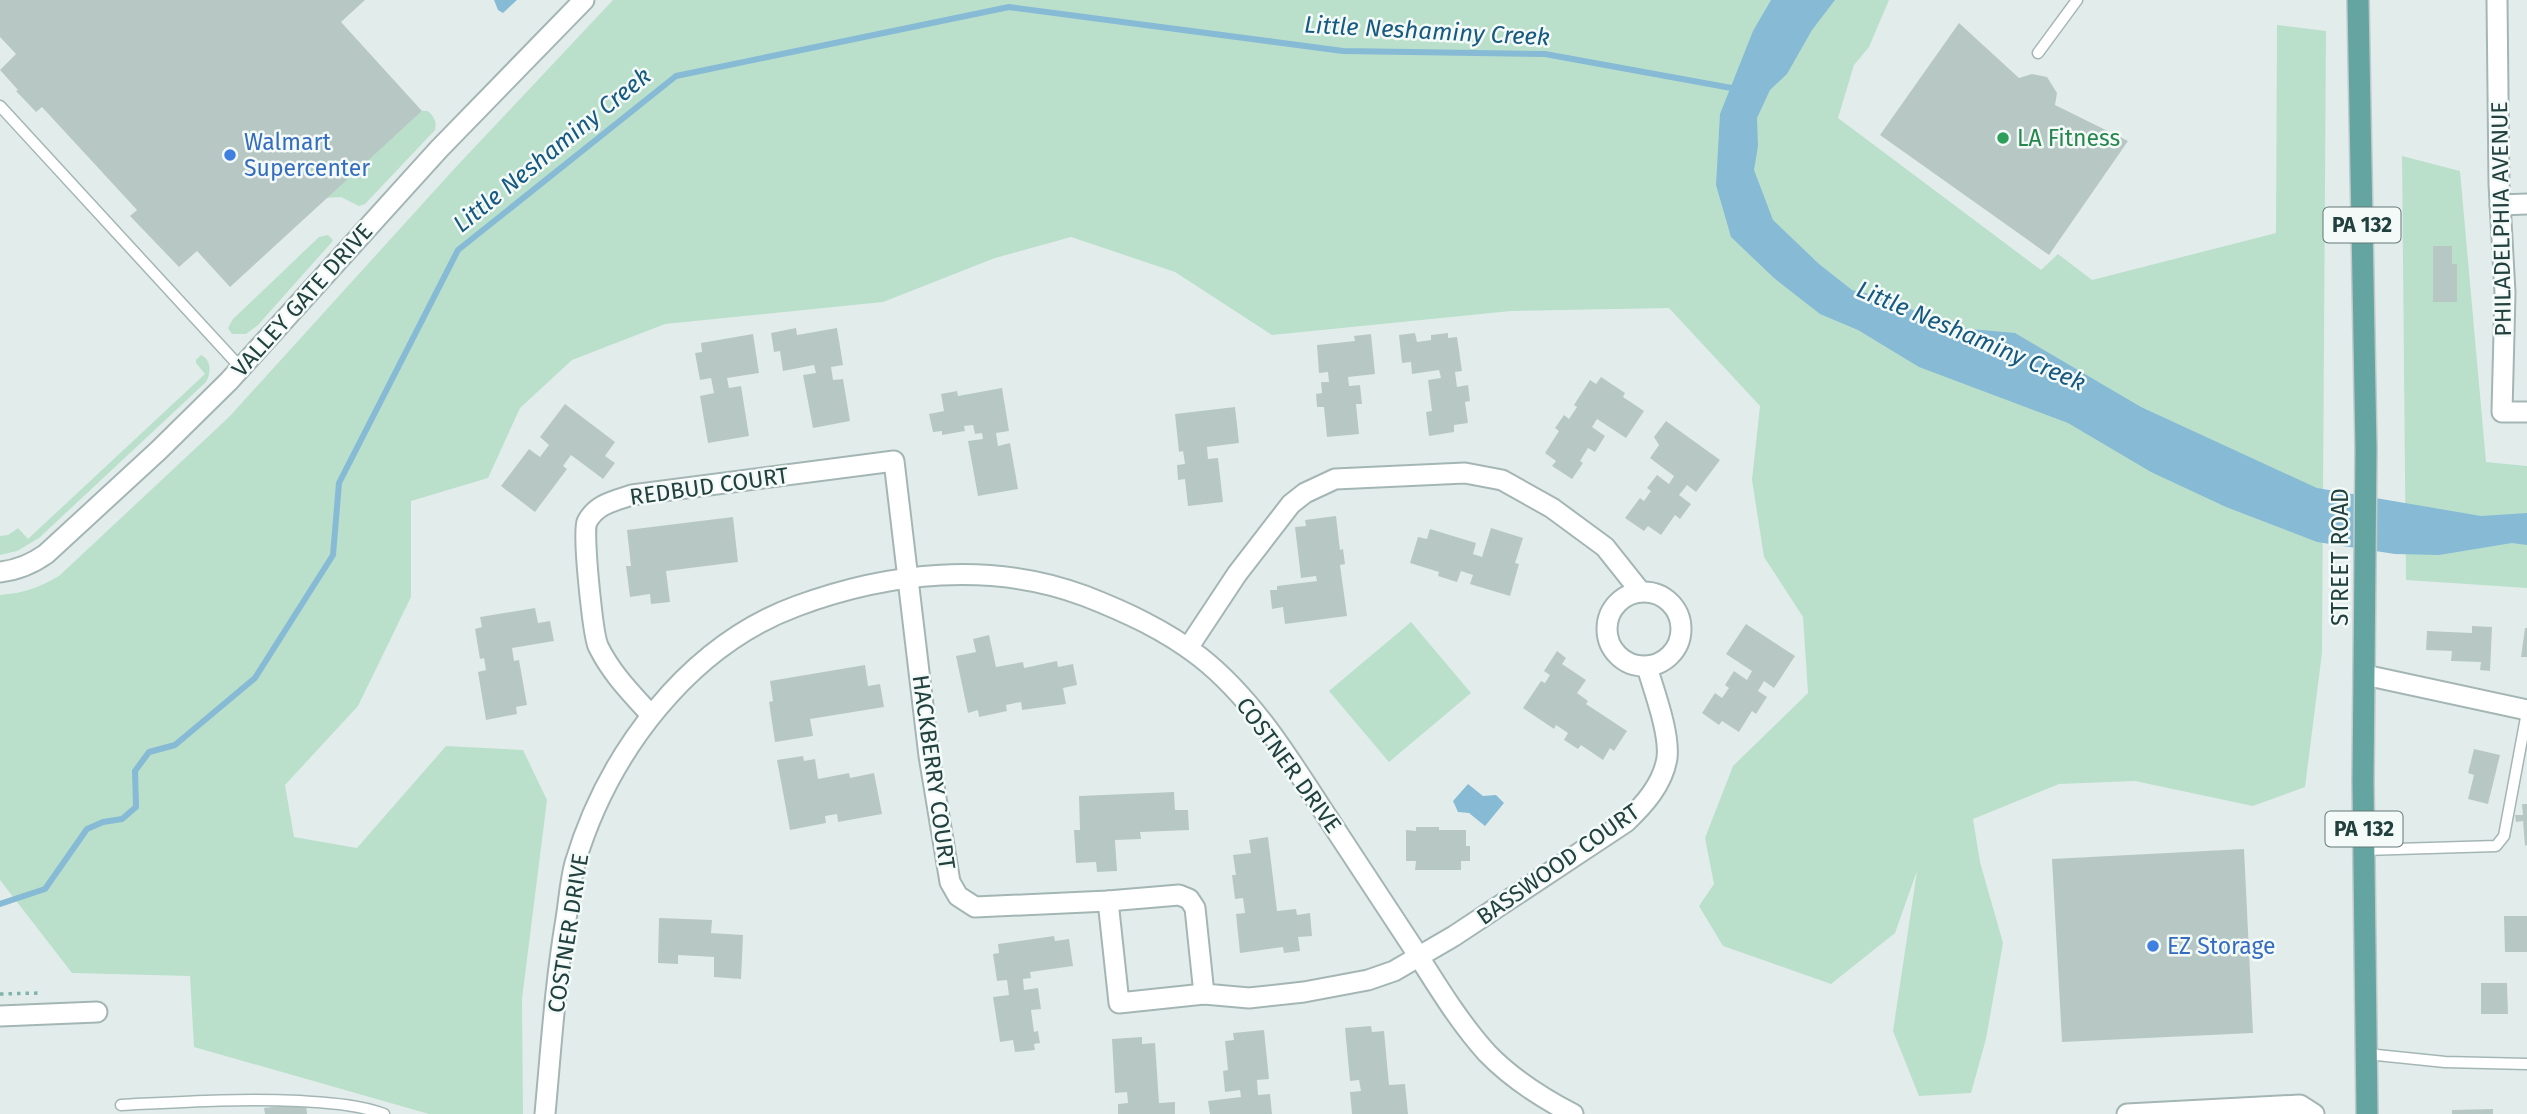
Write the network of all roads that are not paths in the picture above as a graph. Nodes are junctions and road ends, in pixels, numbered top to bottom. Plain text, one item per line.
1 (584, 0) edge
2 (2077, 0) edge
3 (2358, 0) edge
4 (2497, 0) edge
5 (2038, 52) dead end
6 (0, 106) edge
7 (2527, 204) edge
8 (2500, 205) junction
9 (241, 368) junction
10 (2527, 412) edge
11 (0, 572) edge
12 (906, 577) junction
13 (1640, 591) junction
14 (1188, 648) junction
15 (1647, 667) junction
16 (2365, 675) junction
17 (2527, 711) edge
18 (651, 715) junction
19 (2364, 850) junction
20 (1108, 901) junction
21 (1419, 957) junction
22 (1203, 994) junction
23 (97, 1012) dead end
24 (0, 1016) edge
25 (2367, 1054) junction
26 (2527, 1064) edge
27 (121, 1105) dead end
28 (372, 1112) edge
29 (384, 1114) edge
30 (545, 1114) edge
31 (1573, 1114) edge
32 (2127, 1114) edge
33 (2314, 1114) edge
34 (2367, 1114) edge

1 - 9 street, VALLEY GATE DRIVE
2 - 5 lane
3 - 16 main road, STREET ROAD / PA 132
4 - 8 street, PHILADELPHIA AVENUE
6 - 9 lane
7 - 8 street
8 - 10 street, PHILADELPHIA AVENUE
9 - 11 street, VALLEY GATE DRIVE
12 - 14 street, COSTNER DRIVE
12 - 18 street, COSTNER DRIVE
12 - 18 street, REDBUD COURT
12 - 20 street, HACKBERRY COURT
13 - 14 street
13 - 15 street
13 - 15 street
14 - 21 street, COSTNER DRIVE
15 - 21 street, BASSWOOD COURT
16 - 17 street
16 - 19 main road, STREET ROAD / PA 132
17 - 19 lane
18 - 30 street, COSTNER DRIVE
19 - 25 main road, STREET ROAD / PA 132
20 - 22 street, HACKBERRY COURT
20 - 22 street, BASSWOOD COURT
21 - 22 street, BASSWOOD COURT
21 - 31 street, COSTNER DRIVE
23 - 24 street
25 - 26 lane
25 - 34 main road, STREET ROAD / PA 132
27 - 28 lane
28 - 29 lane
32 - 33 street

